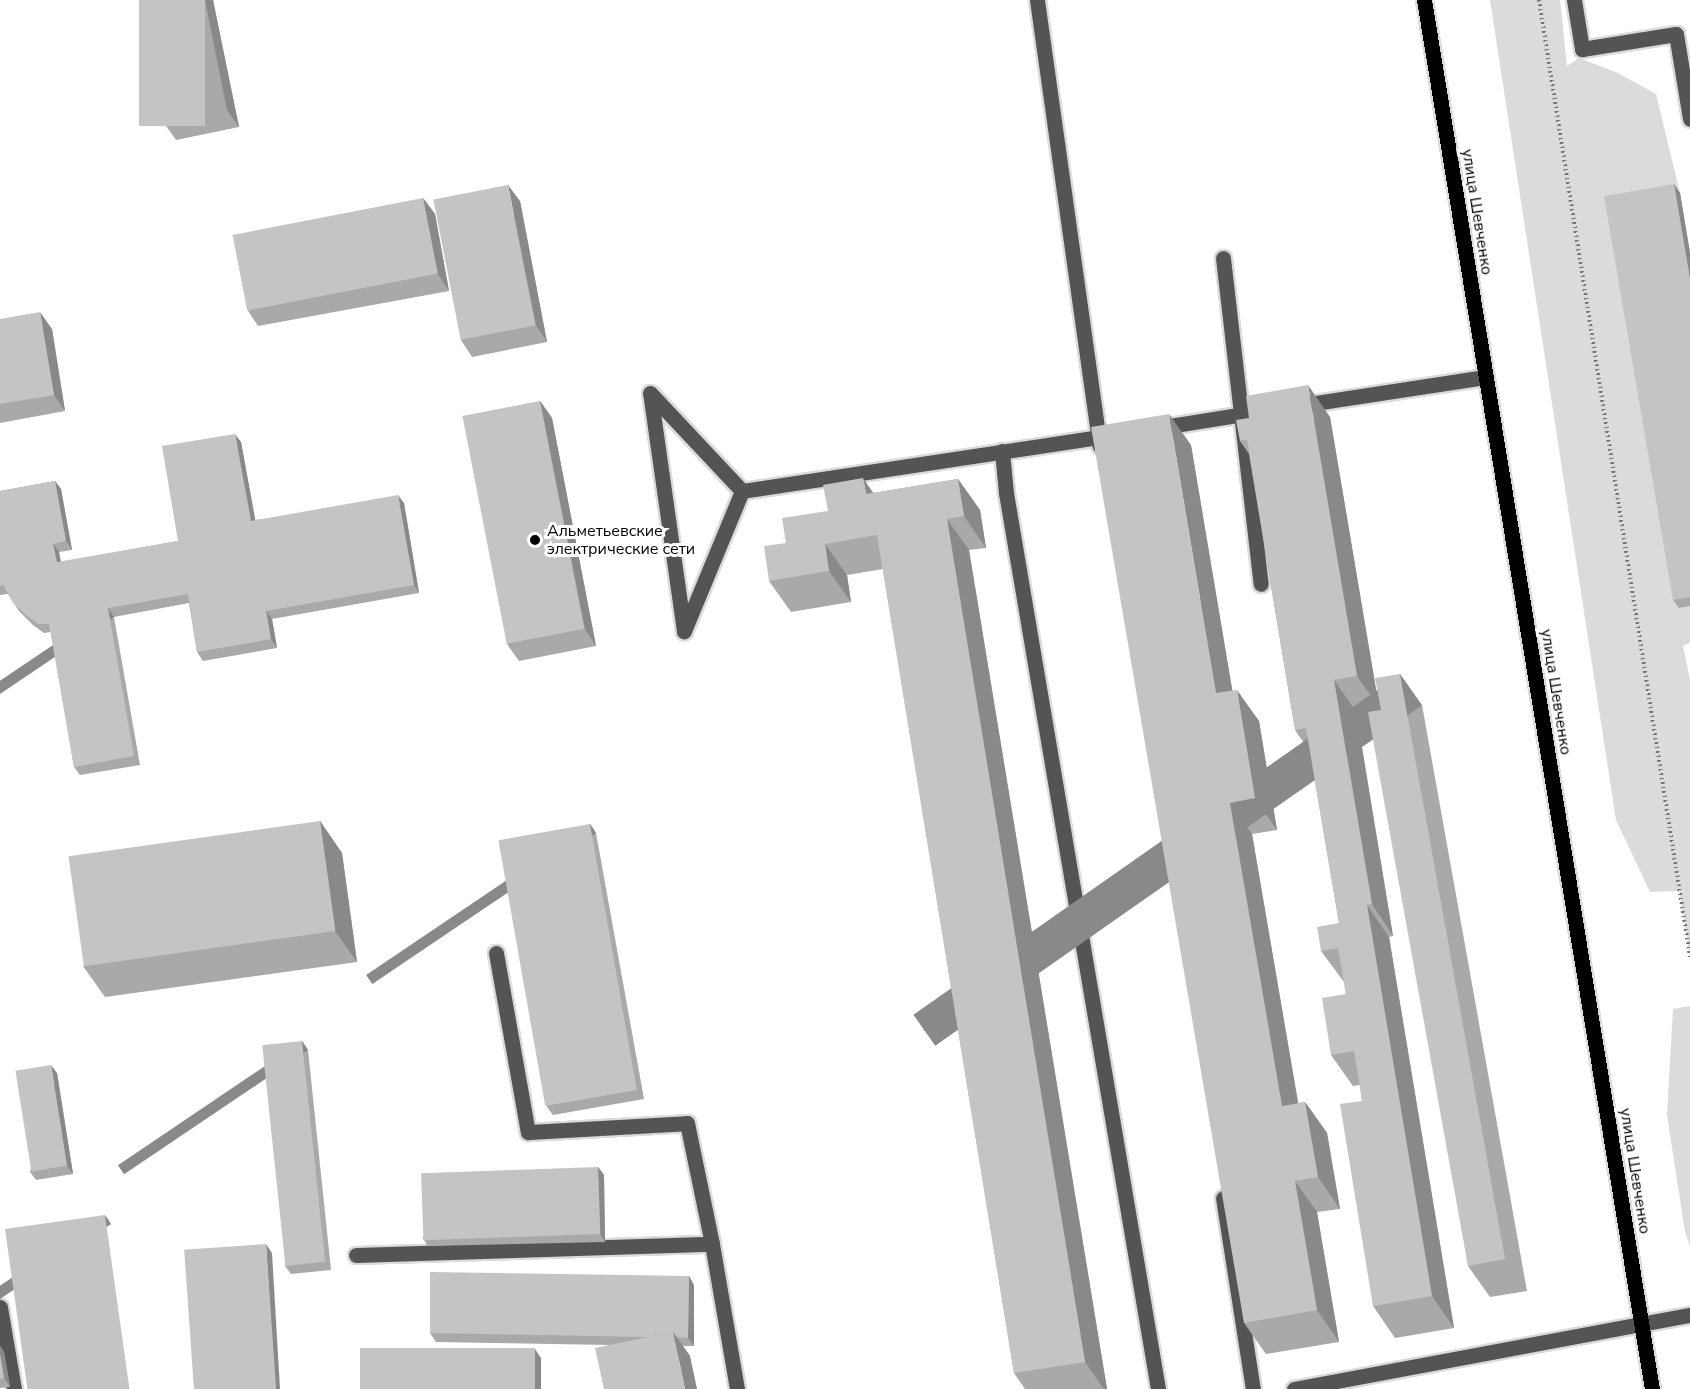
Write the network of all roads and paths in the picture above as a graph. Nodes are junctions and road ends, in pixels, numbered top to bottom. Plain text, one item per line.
1 (1037, 0) edge
2 (1424, 0) edge
3 (1539, 0) edge
4 (1574, 0) edge
5 (1683, 33) edge
6 (1690, 119) edge
7 (1223, 258) dead end
8 (1486, 377) junction
9 (1242, 414) junction
10 (1143, 430) edge
11 (1120, 434) edge
12 (1098, 437) junction
13 (1002, 451) junction
14 (1102, 461) edge
15 (742, 491) junction
16 (1261, 584) dead end
17 (496, 953) dead end
18 (1690, 957) edge
19 (1220, 1178) edge
20 (712, 1244) junction
21 (356, 1255) dead end
22 (0, 1306) edge
23 (1690, 1315) edge
24 (1642, 1322) junction
25 (14, 1389) edge
26 (737, 1389) edge
27 (1158, 1389) edge
28 (1253, 1389) edge
29 (1294, 1389) edge
30 (1652, 1389) edge

1 - 12 street
2 - 8 main road, улица Шевченко
3 - 18 path
4 - 5 street
5 - 6 street
7 - 9 street
8 - 9 street
8 - 24 main road, улица Шевченко
9 - 10 street
9 - 16 street
11 - 12 street
12 - 13 street
12 - 14 street
13 - 15 street
13 - 27 street
15 - 15 street
17 - 20 street
19 - 28 street
20 - 21 street
20 - 26 street
22 - 25 street
23 - 24 street
24 - 29 street
24 - 30 main road, улица Шевченко

